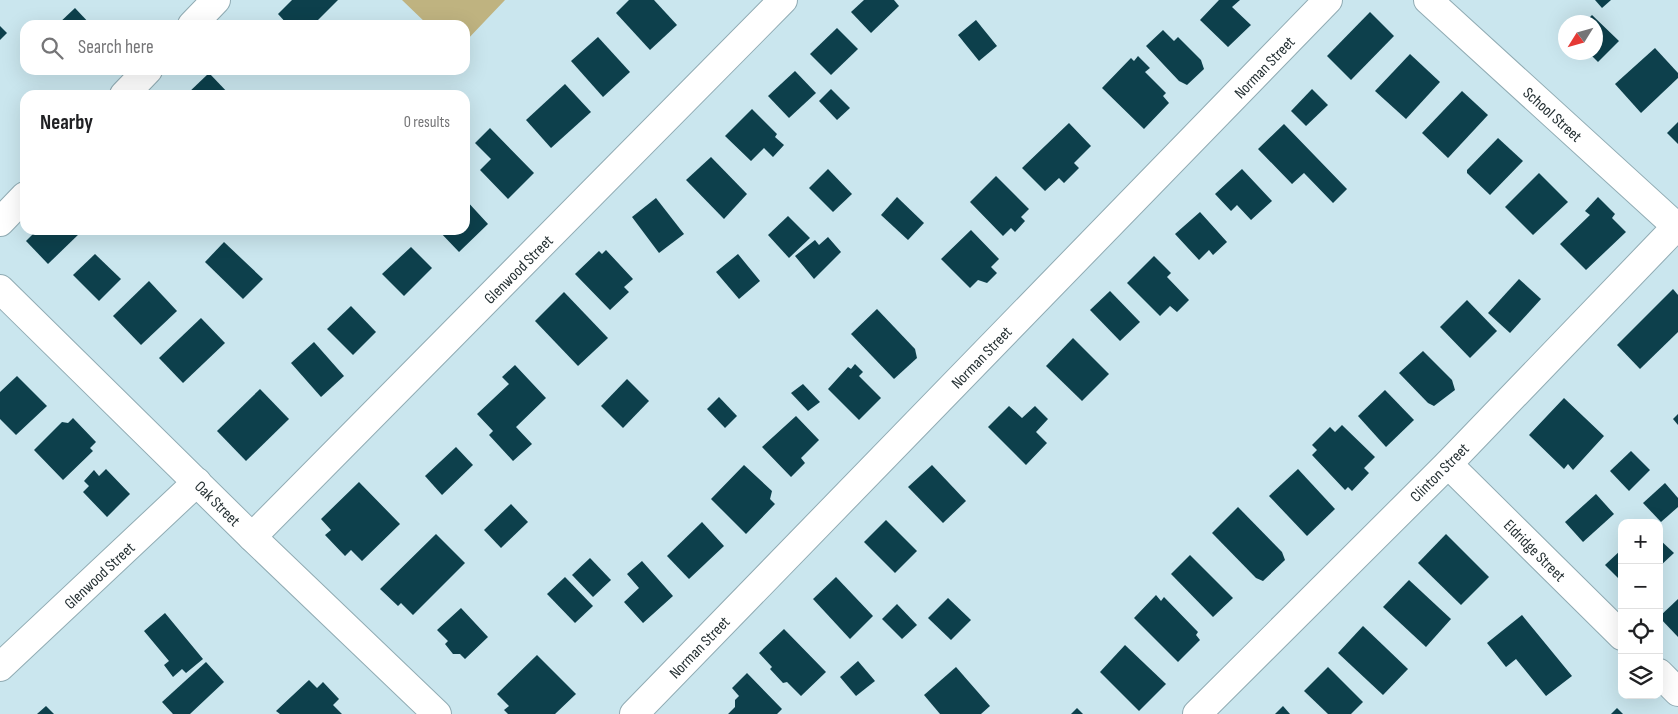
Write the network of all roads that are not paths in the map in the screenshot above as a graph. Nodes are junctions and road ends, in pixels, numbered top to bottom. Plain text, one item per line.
1 (216, 0) edge
2 (783, 0) edge
3 (1328, 0) edge
4 (1428, 0) edge
5 (197, 20) edge
6 (143, 75) edge
7 (129, 90) edge
8 (20, 201) edge
9 (0, 222) edge
10 (1677, 227) edge
11 (0, 289) edge
12 (1448, 464) junction
13 (197, 482) junction
14 (252, 537) junction
15 (1618, 632) edge
16 (0, 667) edge
17 (1663, 677) edge
18 (1678, 692) edge
19 (437, 714) edge
20 (634, 714) edge
21 (1197, 714) edge

1 - 5 street
2 - 14 street, Glenwood Street
3 - 20 street, Norman Street
4 - 10 street, School Street
6 - 7 street
8 - 9 street
10 - 12 street, Clinton Street
11 - 13 street, Oak Street
12 - 15 street, Eldridge Street
12 - 21 street, Clinton Street
13 - 14 street, Oak Street
13 - 16 street, Glenwood Street
14 - 19 street, Oak Street
17 - 18 street

